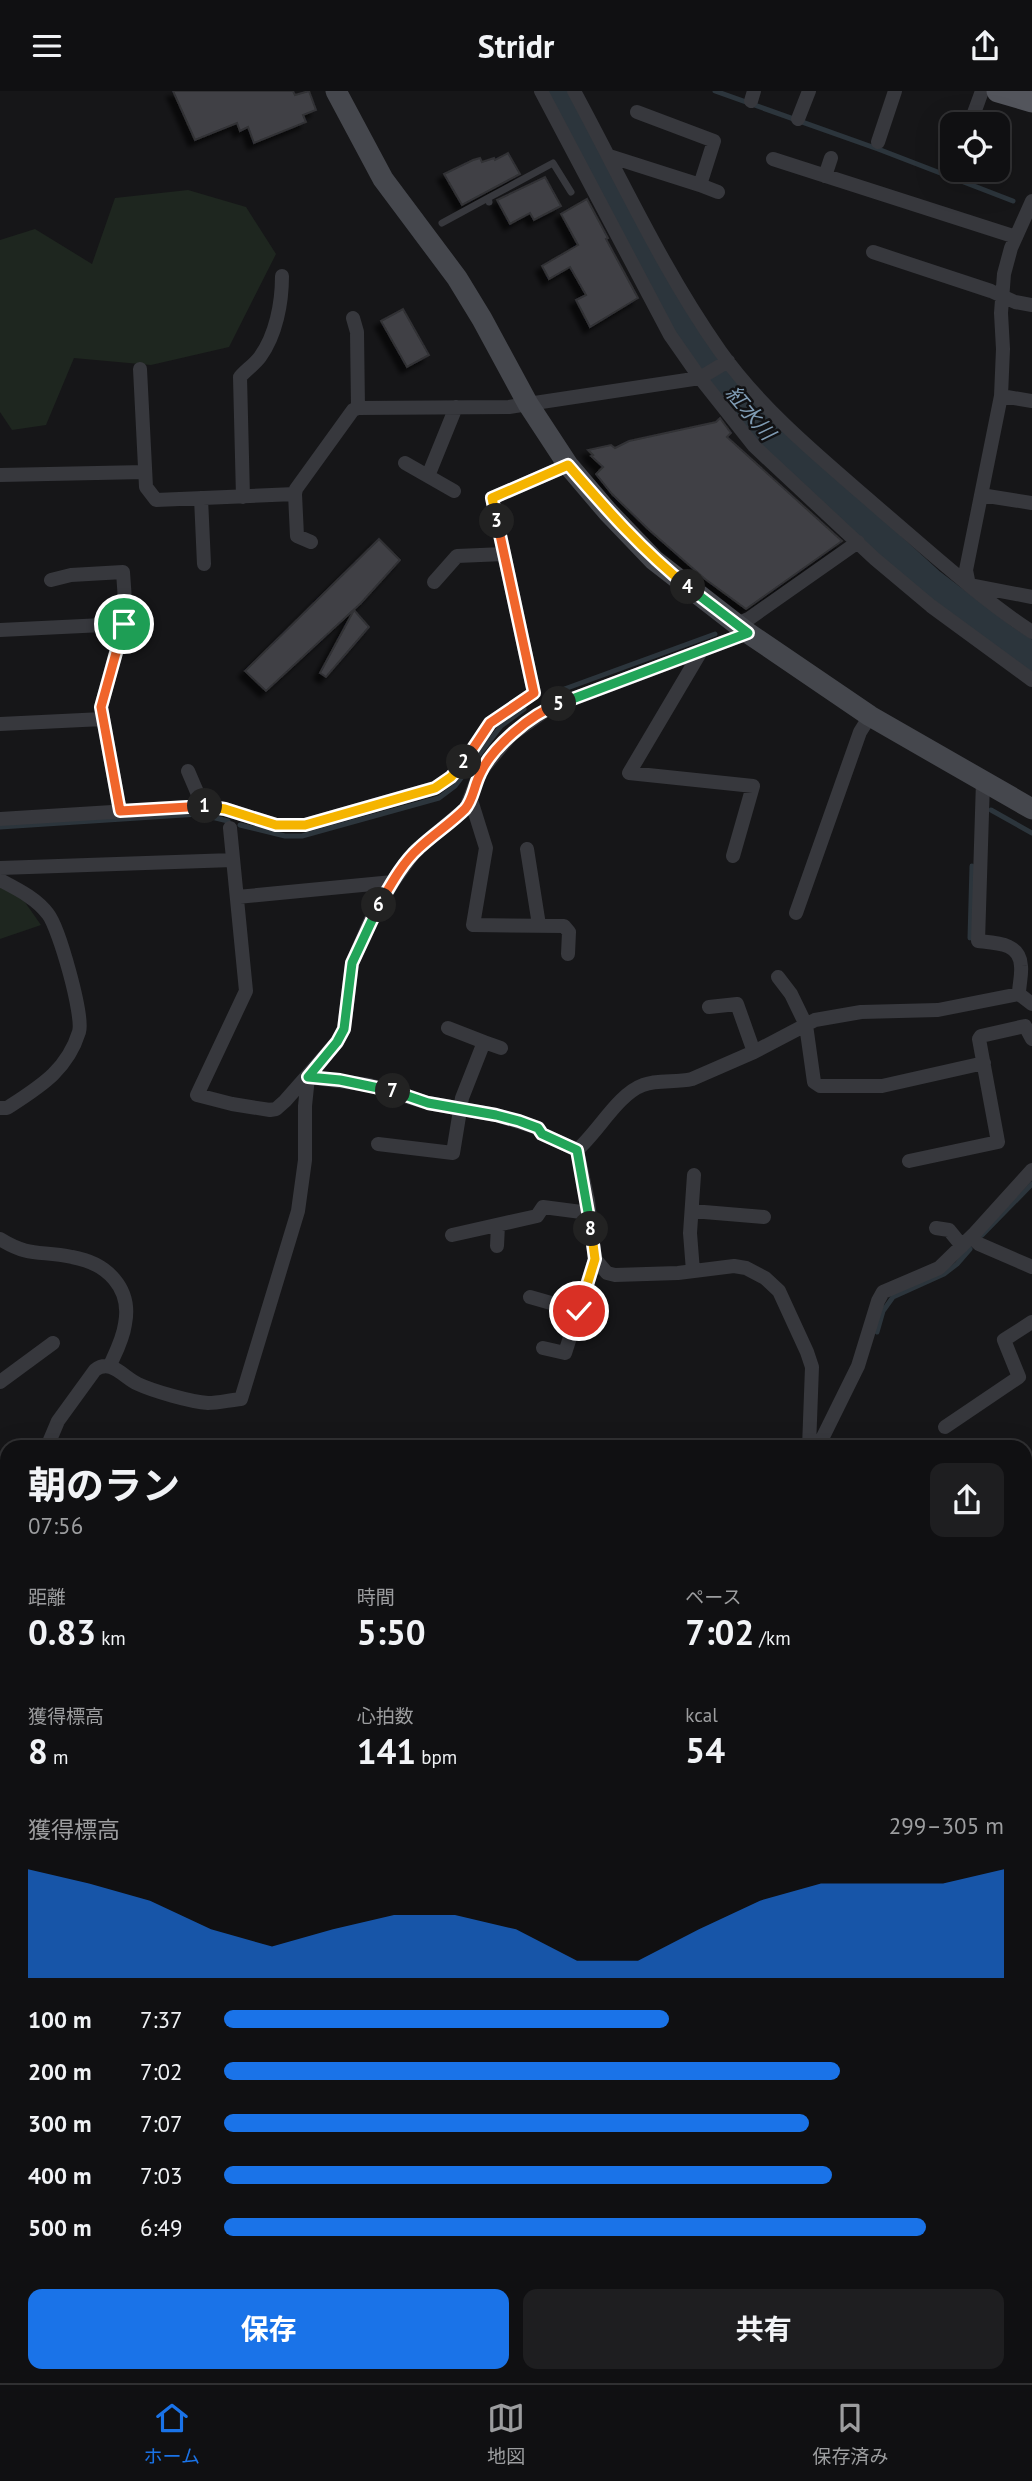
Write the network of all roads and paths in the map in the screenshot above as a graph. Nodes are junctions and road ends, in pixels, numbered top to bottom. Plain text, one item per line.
1 (336, 91) edge
2 (541, 91) edge
3 (575, 91) edge
4 (809, 91) edge
5 (895, 91) edge
6 (982, 91) edge
7 (998, 91) edge
8 (1032, 101) edge
9 (637, 112) dead end
10 (974, 112) edge
11 (798, 119) dead end
12 (878, 142) dead end
13 (609, 156) junction
14 (773, 159) dead end
15 (831, 159) dead end
16 (825, 176) junction
17 (700, 185) junction
18 (571, 192) dead end
19 (718, 192) dead end
20 (1032, 201) edge
21 (442, 223) dead end
22 (1016, 237) junction
23 (873, 252) dead end
24 (282, 276) dead end
25 (1002, 296) junction
26 (1032, 305) edge
27 (353, 318) dead end
28 (726, 362) junction
29 (140, 369) dead end
30 (701, 377) junction
31 (1000, 396) junction
32 (1032, 401) edge
33 (528, 404) junction
34 (456, 407) junction
35 (358, 408) junction
36 (405, 463) dead end
37 (568, 465) junction
38 (145, 472) junction
39 (0, 475) edge
40 (428, 476) junction
41 (454, 491) dead end
42 (295, 494) junction
43 (981, 495) junction
44 (243, 497) junction
45 (201, 498) junction
46 (1032, 503) edge
47 (311, 542) dead end
48 (858, 542) junction
49 (504, 554) junction
50 (204, 564) dead end
51 (51, 580) dead end
52 (434, 582) dead end
53 (969, 585) junction
54 (1032, 597) edge
55 (124, 624) junction
56 (742, 629) junction
57 (0, 630) edge
58 (1032, 632) edge
59 (699, 653) junction
60 (1032, 680) edge
61 (870, 716) junction
62 (103, 719) junction
63 (0, 724) edge
64 (188, 771) dead end
65 (983, 781) junction
66 (471, 800) junction
67 (203, 806) junction
68 (1032, 809) edge
69 (120, 811) junction
70 (0, 819) edge
71 (230, 828) dead end
72 (527, 849) dead end
73 (733, 856) dead end
74 (233, 860) junction
75 (0, 868) edge
76 (0, 880) edge
77 (393, 882) junction
78 (237, 897) junction
79 (796, 913) dead end
80 (539, 925) junction
81 (568, 954) dead end
82 (778, 977) dead end
83 (1019, 994) junction
84 (1032, 1004) edge
85 (709, 1007) dead end
86 (806, 1025) junction
87 (448, 1028) dead end
88 (1032, 1039) edge
89 (484, 1042) junction
90 (501, 1048) dead end
91 (754, 1052) junction
92 (984, 1063) junction
93 (308, 1077) junction
94 (0, 1108) edge
95 (460, 1109) junction
96 (378, 1144) dead end
97 (577, 1150) junction
98 (909, 1161) dead end
99 (1032, 1170) edge
100 (694, 1175) dead end
101 (692, 1211) junction
102 (589, 1213) junction
103 (764, 1217) dead end
104 (498, 1225) junction
105 (936, 1228) dead end
106 (452, 1235) dead end
107 (0, 1239) edge
108 (967, 1241) junction
109 (497, 1246) dead end
110 (595, 1259) junction
111 (1032, 1267) edge
112 (693, 1271) junction
113 (530, 1297) dead end
114 (579, 1311) junction
115 (1032, 1322) edge
116 (53, 1343) dead end
117 (543, 1348) dead end
118 (110, 1365) junction
119 (0, 1382) edge
120 (945, 1427) dead end
121 (50, 1440) edge
122 (809, 1440) edge
123 (821, 1440) edge

1 - 33 street
2 - 30 street
3 - 13 street
4 - 11 street
5 - 12 street
6 - 10 street
7 - 8 main road
9 - 17 street
13 - 17 street
13 - 28 street
14 - 16 street
15 - 16 street
16 - 22 street
17 - 19 street
18 - 21 lane
20 - 22 street
22 - 25 street
23 - 25 street
24 - 44 street
25 - 26 street
25 - 31 street
27 - 35 street
28 - 30 street
28 - 53 street
29 - 38 street
30 - 33 street
30 - 48 street
31 - 32 street
31 - 43 street
33 - 34 street
33 - 37 street
34 - 35 street
34 - 40 street
35 - 42 street
36 - 40 street
37 - 49 street
37 - 56 street
38 - 39 street
38 - 45 street
40 - 41 street
42 - 44 street
42 - 47 street
43 - 46 street
43 - 53 street
44 - 45 street
45 - 50 street
48 - 56 street
48 - 60 street
49 - 52 street
49 - 67 street
51 - 55 street
53 - 54 street
53 - 58 street
55 - 57 street
55 - 62 street
56 - 59 street
56 - 61 street
59 - 66 street
59 - 73 street
61 - 65 street
61 - 79 street
62 - 63 street
62 - 69 street
64 - 67 street
65 - 68 street
65 - 83 street
66 - 77 street
66 - 80 street
67 - 69 street
69 - 70 street
71 - 74 street
72 - 80 street
74 - 75 street
74 - 78 street
76 - 94 street
77 - 78 street
77 - 93 street
78 - 93 street
80 - 81 street
82 - 86 street
83 - 84 street
83 - 86 street
85 - 91 street
86 - 91 street
86 - 92 street
87 - 89 street
88 - 92 street
89 - 90 street
89 - 95 street
91 - 97 street
92 - 98 street
93 - 95 street
93 - 118 street
95 - 96 street
95 - 97 street
97 - 102 street
99 - 108 street
100 - 101 street
101 - 103 street
101 - 112 street
102 - 104 street
102 - 110 street
104 - 106 street
104 - 109 street
105 - 108 street
107 - 118 street
108 - 111 street
108 - 123 street
110 - 112 street
110 - 114 street
112 - 122 street
113 - 114 street
114 - 117 street
115 - 120 street
116 - 119 street
118 - 121 street

